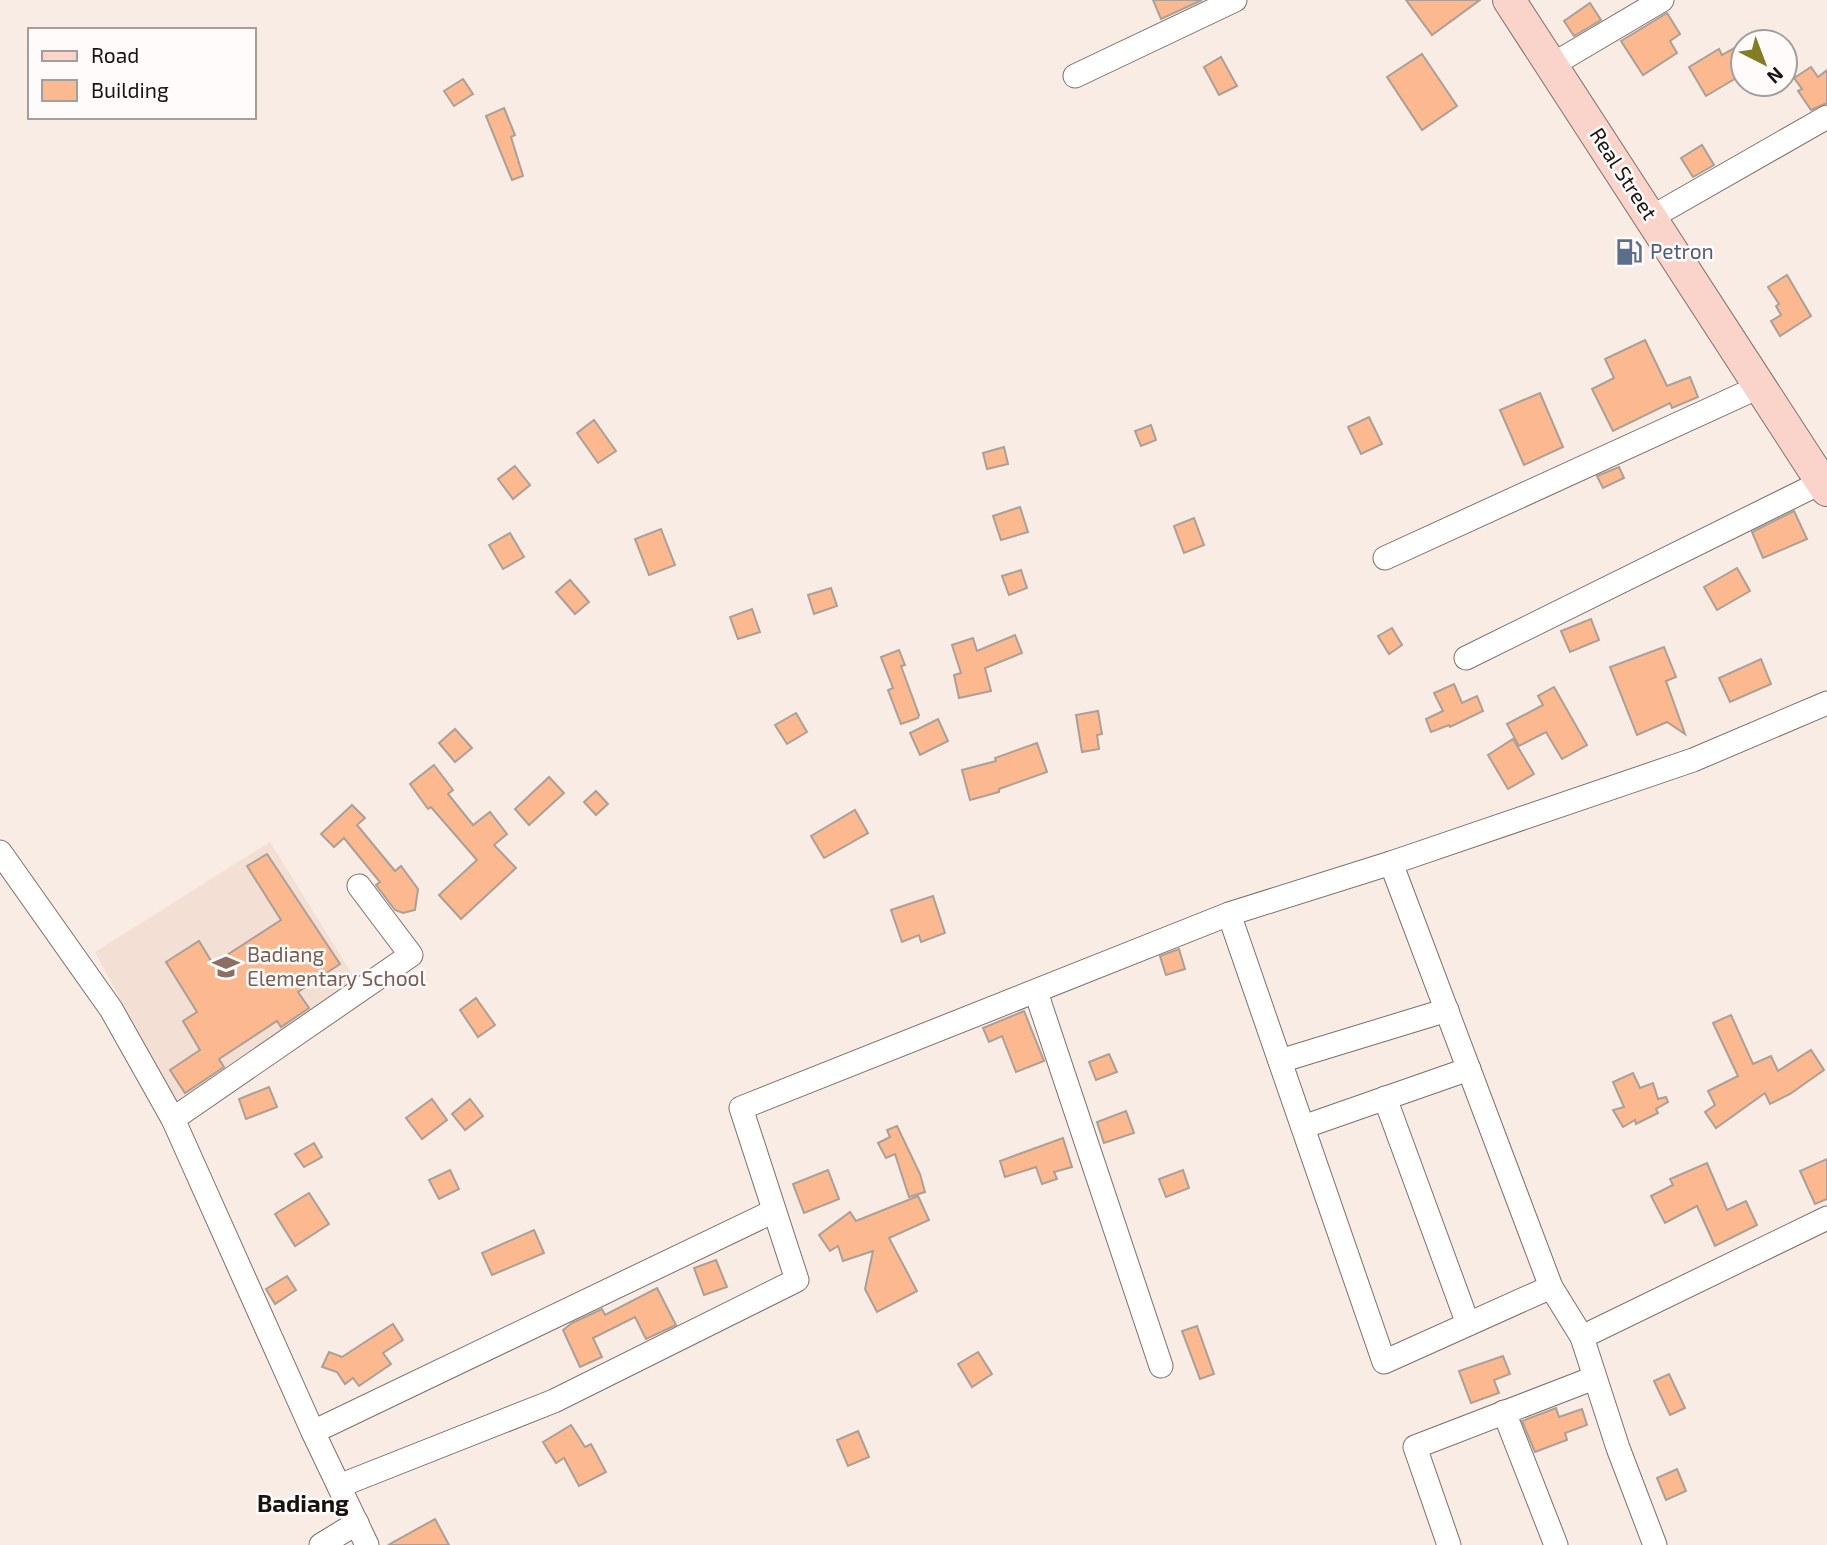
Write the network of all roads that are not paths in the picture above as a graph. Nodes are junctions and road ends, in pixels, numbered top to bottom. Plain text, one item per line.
1 (1235, 0) edge
2 (1509, 0) edge
3 (1662, 0) edge
4 (1552, 65) junction
5 (1075, 76) dead end
6 (1827, 117) edge
7 (1651, 217) junction
8 (1761, 386) junction
9 (1825, 486) edge
10 (1385, 558) dead end
11 (1466, 658) dead end
12 (1827, 703) edge
13 (0, 852) edge
14 (1391, 863) junction
15 (359, 886) dead end
16 (1228, 914) junction
17 (1036, 992) junction
18 (1447, 1010) junction
19 (1280, 1061) junction
20 (1469, 1069) junction
21 (1385, 1098) junction
22 (173, 1119) junction
23 (1303, 1127) junction
24 (775, 1211) junction
25 (1827, 1217) edge
26 (1550, 1287) junction
27 (1468, 1324) junction
28 (1582, 1337) junction
29 (1161, 1366) dead end
30 (1594, 1378) junction
31 (1504, 1412) junction
32 (313, 1432) junction
33 (339, 1486) junction
34 (357, 1523) junction
35 (321, 1545) edge
36 (367, 1545) edge
37 (1449, 1545) edge
38 (1556, 1545) edge
39 (1655, 1545) edge

1 - 5 street
2 - 4 main road, Real Street
3 - 4 street
4 - 7 main road, Real Street
6 - 7 street
7 - 8 main road, Real Street
8 - 9 main road, Real Street
8 - 10 street
9 - 11 street
12 - 14 street
13 - 22 street
14 - 16 street
14 - 18 street
15 - 22 street
16 - 17 street
16 - 19 street
17 - 24 street
17 - 29 street
18 - 19 street
18 - 20 street
19 - 23 street
20 - 21 street
20 - 26 street
21 - 23 street
21 - 27 street
22 - 32 street
23 - 27 street
24 - 32 street
24 - 33 street
25 - 28 street
26 - 27 street
26 - 28 street
28 - 30 street
30 - 31 street
30 - 39 street
31 - 37 street
31 - 38 street
32 - 33 street
33 - 34 street
34 - 35 street
34 - 36 street

